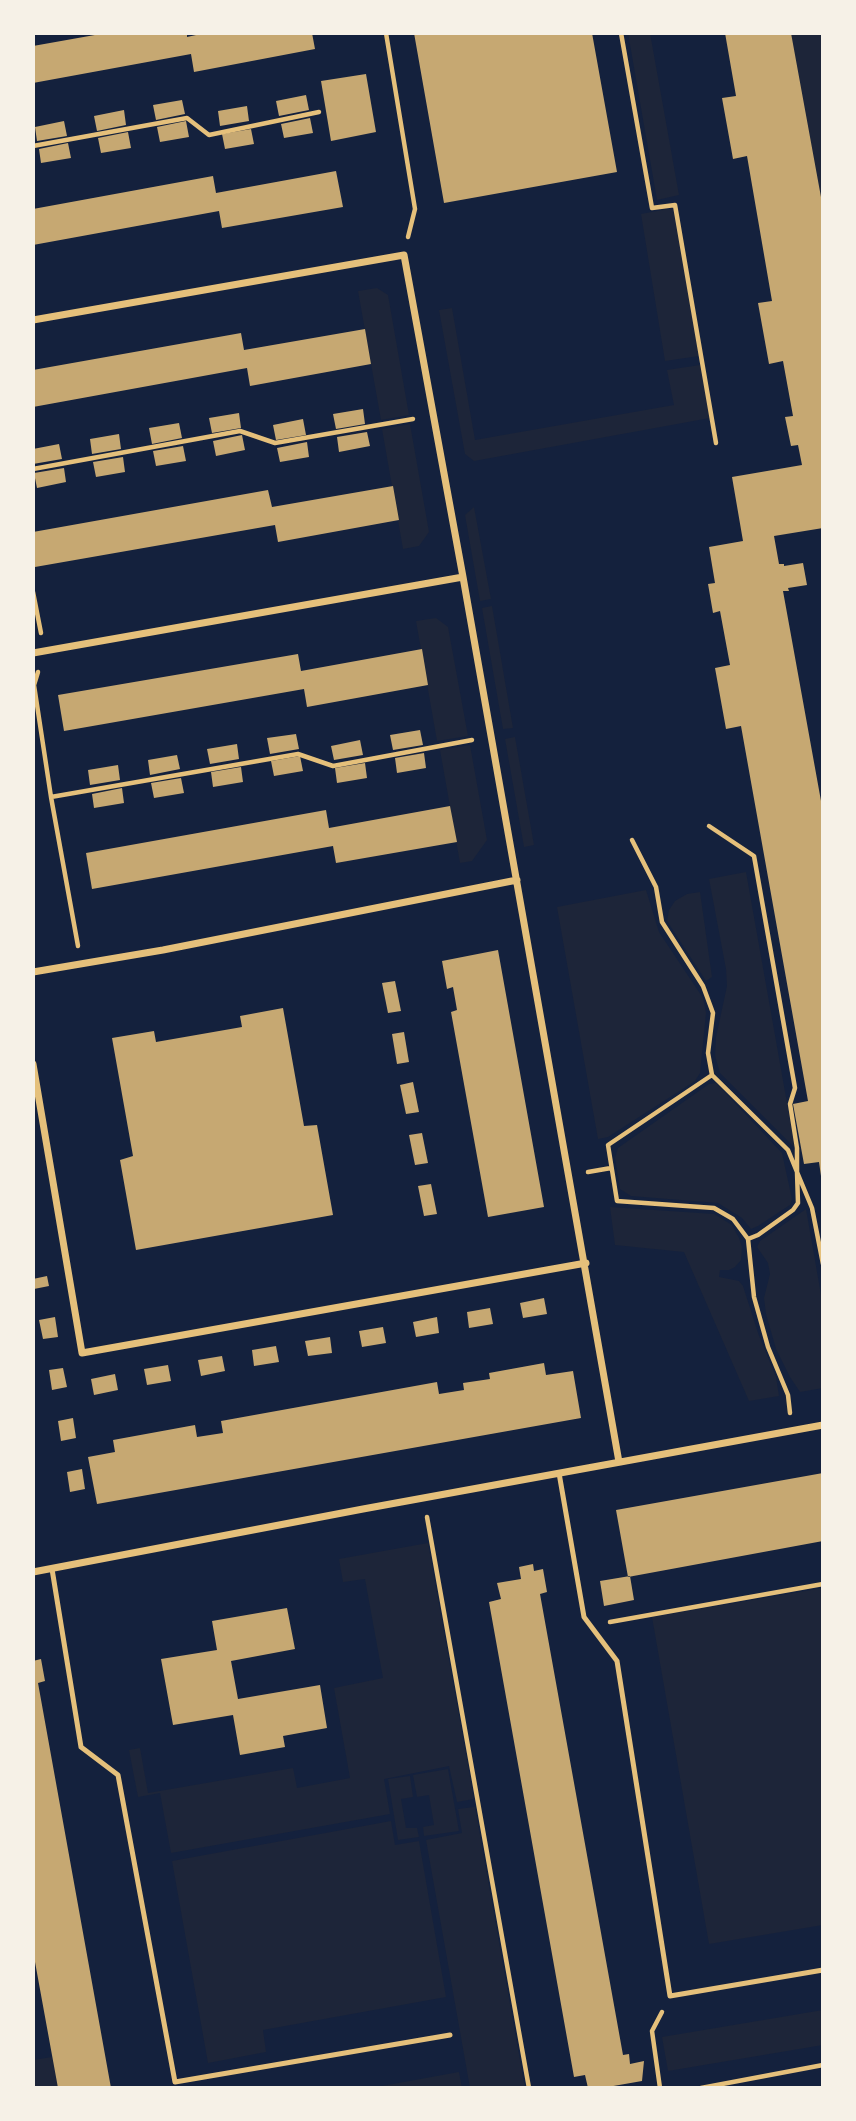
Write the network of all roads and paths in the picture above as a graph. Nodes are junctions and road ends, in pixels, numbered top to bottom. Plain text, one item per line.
1 (386, 33) edge
2 (621, 33) edge
3 (320, 112) dead end
4 (33, 146) edge
5 (404, 255) junction
6 (33, 320) edge
7 (432, 416) junction
8 (716, 443) dead end
9 (33, 470) edge
10 (463, 577) junction
11 (33, 592) edge
12 (44, 652) junction
13 (33, 653) edge
14 (492, 736) junction
15 (51, 797) junction
16 (709, 827) dead end
17 (632, 840) dead end
18 (517, 880) junction
19 (82, 963) junction
20 (33, 972) edge
21 (33, 1064) edge
22 (712, 1075) junction
23 (797, 1172) junction
24 (748, 1239) junction
25 (586, 1263) junction
26 (823, 1264) edge
27 (823, 1425) edge
28 (793, 1431) junction
29 (619, 1462) junction
30 (559, 1473) junction
31 (424, 1497) junction
32 (52, 1569) junction
33 (33, 1572) edge
34 (823, 1584) edge
35 (590, 1625) junction
36 (823, 1970) edge
37 (670, 1996) junction
38 (450, 2035) dead end
39 (823, 2065) edge
40 (529, 2088) edge
41 (660, 2088) edge
42 (701, 2088) edge

1 - 5 path
2 - 8 path
3 - 4 path
5 - 6 street
5 - 7 street
7 - 9 path
7 - 10 street
10 - 12 street
10 - 14 street
11 - 12 path
12 - 13 street
12 - 15 path
14 - 15 path
14 - 18 street
15 - 19 path
16 - 23 path
17 - 22 path
18 - 19 street
18 - 25 street
19 - 20 street
21 - 25 street
22 - 23 path
22 - 24 path
23 - 24 path
23 - 26 path
24 - 28 path
25 - 29 street
27 - 28 street
28 - 29 street
29 - 30 street
30 - 31 street
30 - 35 lane
31 - 32 street
31 - 40 path
32 - 33 street
32 - 38 lane
34 - 35 path
35 - 37 lane
36 - 37 lane
37 - 41 path
39 - 42 path

